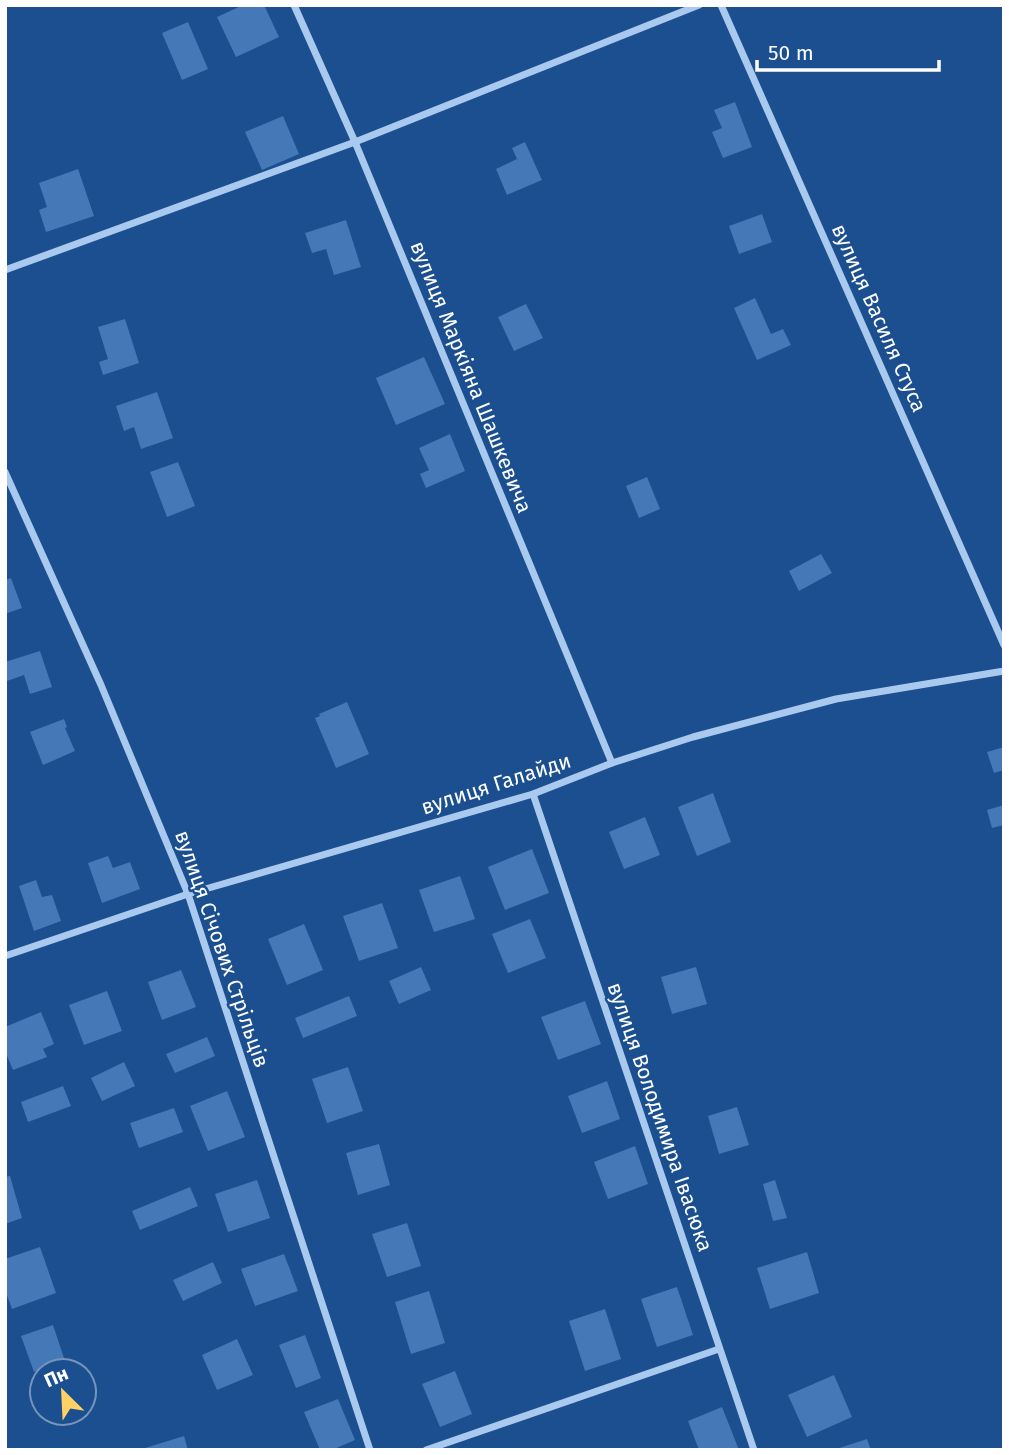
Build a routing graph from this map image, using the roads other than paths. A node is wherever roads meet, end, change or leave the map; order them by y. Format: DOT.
graph roads {
  1 [pos="294,5"];
  2 [pos="699,5"];
  3 [pos="722,5"];
  4 [pos="355,142"];
  5 [pos="5,270"];
  6 [pos="5,472"];
  7 [pos="1004,645"];
  8 [pos="1004,671"];
  9 [pos="612,763"];
  10 [pos="533,794"];
  11 [pos="188,894"];
  12 [pos="5,956"];
  13 [pos="719,1349"];
  14 [pos="370,1450"];
  15 [pos="426,1450"];
  16 [pos="754,1450"];
  1 -- 4 [label="street, вулиця Маркіяна Шашкевича"];
  2 -- 4 [label="street"];
  3 -- 7 [label="street, вулиця Василя Стуса"];
  4 -- 5 [label="street"];
  4 -- 9 [label="street, вулиця Маркіяна Шашкевича"];
  6 -- 11 [label="street, вулиця Січових Стрільців"];
  8 -- 9 [label="street, вулиця Галайди"];
  9 -- 10 [label="street, вулиця Галайди"];
  10 -- 11 [label="street, вулиця Галайди"];
  10 -- 13 [label="street, вулиця Володимира Івасюка"];
  11 -- 12 [label="street, вулиця Галайди"];
  11 -- 14 [label="street, вулиця Січових Стрільців"];
  13 -- 15 [label="street"];
  13 -- 16 [label="street, вулиця Володимира Івасюка"];
}
